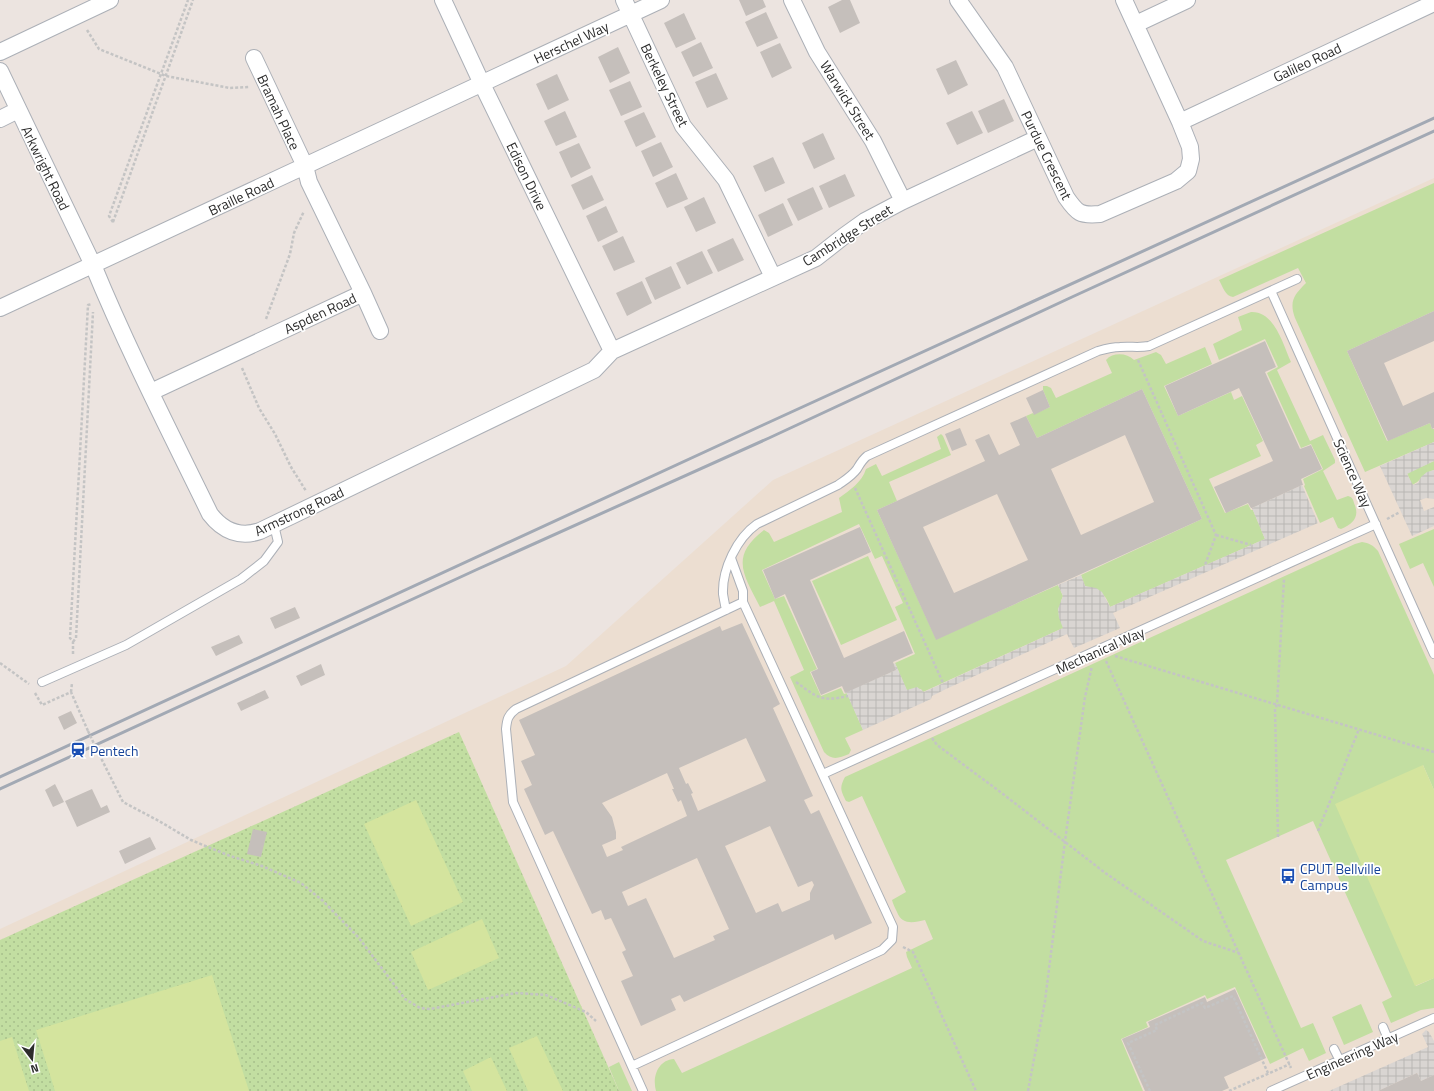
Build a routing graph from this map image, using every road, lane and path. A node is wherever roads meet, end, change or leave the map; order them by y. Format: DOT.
graph roads {
  1 [pos="110,0"];
  2 [pos="188,0"];
  3 [pos="193,0"];
  4 [pos="442,0"];
  5 [pos="661,0"];
  6 [pos="792,0"];
  7 [pos="958,0"];
  8 [pos="1124,0"];
  9 [pos="1187,0"];
  10 [pos="1434,3"];
  11 [pos="1409,6"];
  12 [pos="627,7"];
  13 [pos="77,15"];
  14 [pos="1136,24"];
  15 [pos="0,52"];
  16 [pos="254,58"];
  17 [pos="0,71"];
  18 [pos="161,74"];
  19 [pos="166,76"];
  20 [pos="482,84"];
  21 [pos="267,87"];
  22 [pos="18,110"];
  23 [pos="0,119"];
  24 [pos="1180,122"];
  25 [pos="1038,138"];
  26 [pos="305,166"];
  27 [pos="316,195"];
  28 [pos="903,201"];
  29 [pos="93,265"];
  30 [pos="773,277"];
  31 [pos="1297,279"];
  32 [pos="1271,292"];
  33 [pos="363,293"];
  34 [pos="0,308"];
  35 [pos="380,331"];
  36 [pos="265,340"];
  37 [pos="1132,347"];
  38 [pos="612,351"];
  39 [pos="236,353"];
  40 [pos="151,392"];
  41 [pos="850,477"];
  42 [pos="312,506"];
  43 [pos="1376,524"];
  44 [pos="274,525"];
  45 [pos="1216,535"];
  46 [pos="1251,545"];
  47 [pos="731,558"];
  48 [pos="1205,565"];
  49 [pos="1286,565"];
  50 [pos="743,602"];
  51 [pos="726,610"];
  52 [pos="73,642"];
  53 [pos="1434,654"];
  54 [pos="1112,655"];
  55 [pos="1105,658"];
  56 [pos="1098,662"];
  57 [pos="0,664"];
  58 [pos="773,665"];
  59 [pos="42,682"];
  60 [pos="944,683"];
  61 [pos="29,685"];
  62 [pos="34,691"];
  63 [pos="848,696"];
  64 [pos="1277,704"];
  65 [pos="926,729"];
  66 [pos="1359,729"];
  67 [pos="1434,752"];
  68 [pos="823,774"];
  69 [pos="1318,831"];
  70 [pos="1278,837"];
  71 [pos="1065,841"];
  72 [pos="892,940"];
  73 [pos="1240,953"];
  74 [pos="1434,1018"];
  75 [pos="597,1021"];
  76 [pos="1383,1027"];
  77 [pos="1388,1039"];
  78 [pos="1334,1049"];
  79 [pos="1340,1061"];
  80 [pos="1290,1064"];
  81 [pos="632,1066"];
  82 [pos="1268,1073"];
  83 [pos="1296,1079"];
  84 [pos="643,1091"];
  85 [pos="976,1091"];
  86 [pos="1028,1091"];
  87 [pos="1150,1091"];
  88 [pos="1229,1091"];
  89 [pos="1271,1091"];
  1 -- 13 [label="street"];
  2 -- 18 [label="path"];
  3 -- 19 [label="path"];
  4 -- 20 [label="street, Edison Drive"];
  5 -- 12 [label="street, Herschel Way"];
  6 -- 28 [label="street, Warwick Street"];
  7 -- 25 [label="street, Purdue Crescent"];
  8 -- 14 [label="street, Purdue Crescent"];
  9 -- 14 [label="street"];
  10 -- 11 [label="street, Galileo Road"];
  11 -- 24 [label="street, Galileo Road"];
  12 -- 20 [label="street, Herschel Way"];
  12 -- 30 [label="street, Berkeley Street"];
  13 -- 15 [label="street"];
  13 -- 18 [label="path"];
  14 -- 24 [label="street, Purdue Crescent"];
  16 -- 21 [label="street, Bramah Place"];
  17 -- 22 [label="street, Arkwright Road"];
  18 -- 19 [label="path"];
  18 -- 19 [label="path"];
  19 -- 21 [label="path"];
  20 -- 26 [label="street, Braille Road"];
  20 -- 38 [label="street, Edison Drive"];
  21 -- 26 [label="street, Bramah Place"];
  22 -- 23 [label="street"];
  22 -- 29 [label="street, Arkwright Road"];
  24 -- 25 [label="street, Purdue Crescent"];
  25 -- 28 [label="street, Cambridge Street"];
  26 -- 27 [label="street, Aspden Road"];
  26 -- 29 [label="street, Braille Road"];
  27 -- 33 [label="street, Aspden Road"];
  27 -- 36 [label="path"];
  28 -- 30 [label="street, Cambridge Street"];
  29 -- 34 [label="street, Braille Road"];
  29 -- 40 [label="street, Armstrong Road"];
  30 -- 38 [label="street, Cambridge Street"];
  31 -- 32 [label="lane"];
  32 -- 37 [label="lane"];
  32 -- 43 [label="lane, Science Way"];
  33 -- 35 [label="street"];
  33 -- 36 [label="street, Aspden Road"];
  36 -- 39 [label="street, Aspden Road"];
  37 -- 41 [label="lane"];
  37 -- 45 [label="path"];
  38 -- 42 [label="street, Armstrong Road"];
  39 -- 40 [label="street, Aspden Road"];
  39 -- 42 [label="path"];
  40 -- 44 [label="street, Armstrong Road"];
  41 -- 47 [label="lane"];
  41 -- 60 [label="path"];
  42 -- 44 [label="street, Armstrong Road"];
  43 -- 49 [label="lane, Mechanical Way"];
  43 -- 53 [label="lane, Science Way"];
  44 -- 59 [label="lane"];
  45 -- 46 [label="path"];
  45 -- 48 [label="path"];
  47 -- 50 [label="lane"];
  47 -- 51 [label="lane"];
  49 -- 64 [label="path"];
  49 -- 65 [label="lane, Mechanical Way"];
  50 -- 51 [label="lane"];
  50 -- 58 [label="lane"];
  51 -- 81 [label="lane"];
  52 -- 52 [label="path"];
  54 -- 64 [label="path"];
  55 -- 73 [label="path"];
  56 -- 71 [label="path"];
  57 -- 61 [label="path"];
  58 -- 63 [label="path"];
  58 -- 68 [label="lane"];
  62 -- 75 [label="path, bridge"];
  64 -- 66 [label="path"];
  64 -- 70 [label="path"];
  65 -- 68 [label="lane, Mechanical Way"];
  65 -- 71 [label="path"];
  66 -- 67 [label="path"];
  66 -- 69 [label="path"];
  68 -- 72 [label="lane"];
  71 -- 73 [label="path"];
  71 -- 86 [label="path"];
  72 -- 81 [label="lane"];
  72 -- 85 [label="path"];
  73 -- 80 [label="path"];
  74 -- 77 [label="lane, Engineering Way"];
  76 -- 77 [label="lane"];
  77 -- 79 [label="lane, Engineering Way"];
  78 -- 79 [label="lane"];
  79 -- 83 [label="lane, Engineering Way"];
  80 -- 82 [label="path"];
  80 -- 83 [label="path"];
  81 -- 84 [label="lane"];
  82 -- 87 [label="path"];
  82 -- 88 [label="path"];
  83 -- 89 [label="lane, Engineering Way"];
}
